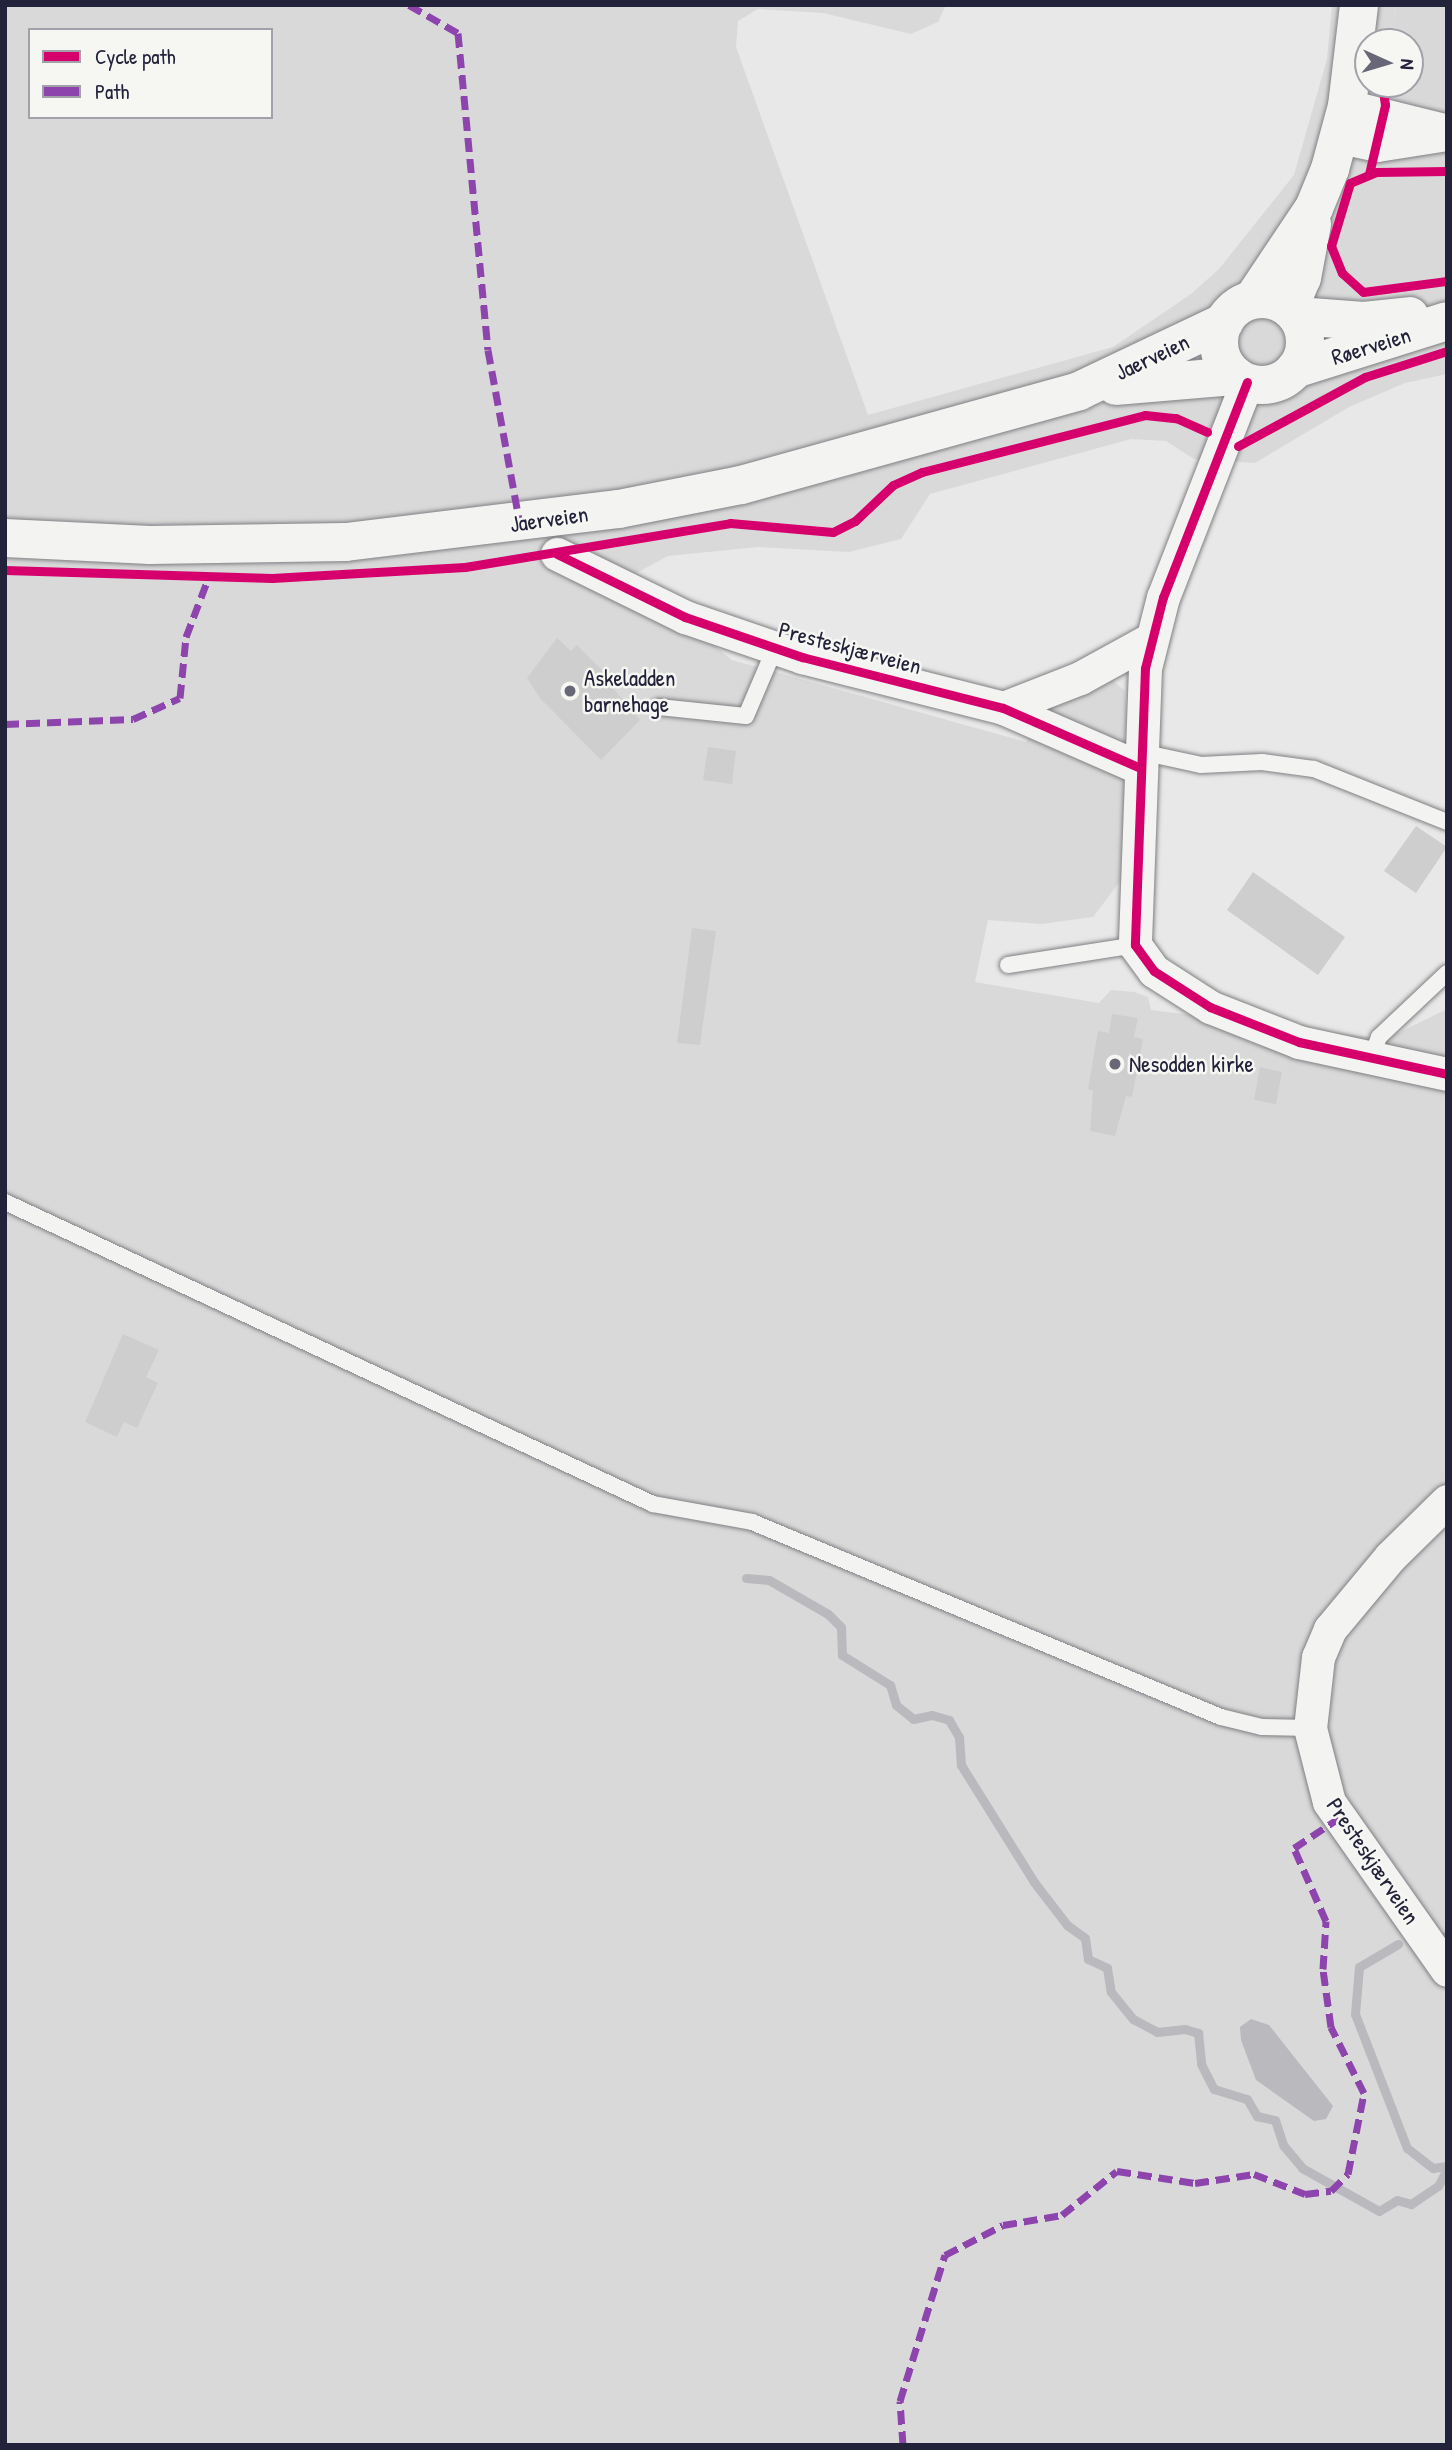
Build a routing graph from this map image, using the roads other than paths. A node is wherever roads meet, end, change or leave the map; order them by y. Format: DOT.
graph roads {
  1 [pos="1359,5"];
  2 [pos="1344,121"];
  3 [pos="1447,132"];
  4 [pos="1280,308"];
  5 [pos="1447,312"];
  6 [pos="1447,321"];
  7 [pos="1224,322"];
  8 [pos="1295,369"];
  9 [pos="1241,379"];
  10 [pos="1079,391"];
  11 [pos="5,538"];
  12 [pos="557,554"];
  13 [pos="1152,639"];
  14 [pos="775,648"];
  15 [pos="659,707"];
  16 [pos="1003,708"];
  17 [pos="1139,760"];
  18 [pos="1447,822"];
  19 [pos="1135,945"];
  20 [pos="1008,965"];
  21 [pos="1447,973"];
  22 [pos="1371,1056"];
  23 [pos="1447,1074"];
  24 [pos="5,1202"];
  25 [pos="1447,1501"];
  26 [pos="1310,1728"];
  27 [pos="1447,1970"];
  1 -- 2 [label="main road"];
  2 -- 3 [label="street"];
  2 -- 4 [label="main road"];
  4 -- 5 [label="main road, Røerveien"];
  4 -- 7 [label="main road"];
  4 -- 8 [label="main road"];
  6 -- 8 [label="main road, Røerveien"];
  7 -- 9 [label="main road"];
  7 -- 10 [label="main road, Jaerveien"];
  8 -- 9 [label="main road"];
  9 -- 10 [label="main road, Jaerveien"];
  9 -- 13 [label="street"];
  10 -- 11 [label="main road, Jaerveien"];
  12 -- 14 [label="street, Presteskjærveien"];
  13 -- 16 [label="street"];
  13 -- 17 [label="street"];
  14 -- 15 [label="lane"];
  14 -- 16 [label="street, Presteskjærveien"];
  16 -- 17 [label="street, Presteskjærveien"];
  17 -- 18 [label="lane"];
  17 -- 19 [label="street"];
  19 -- 20 [label="lane"];
  19 -- 22 [label="street"];
  21 -- 22 [label="lane"];
  22 -- 23 [label="street"];
  24 -- 26 [label="lane"];
  25 -- 26 [label="street, Presteskjærveien"];
  26 -- 27 [label="street, Presteskjærveien"];
}
